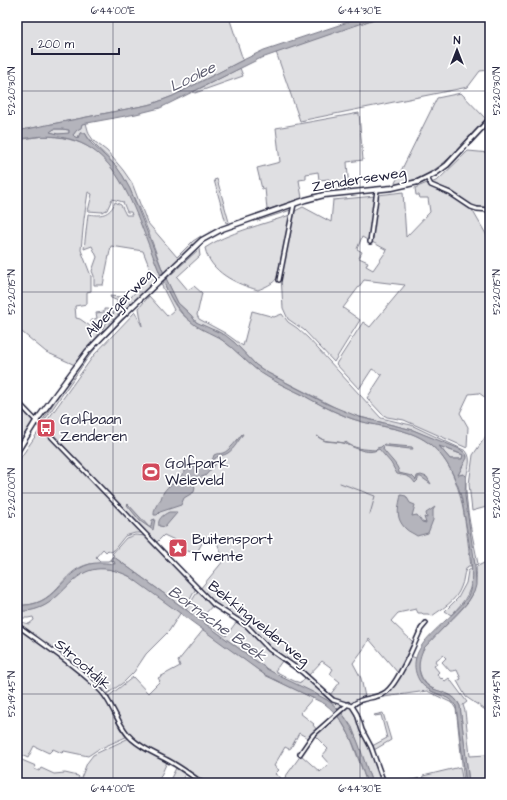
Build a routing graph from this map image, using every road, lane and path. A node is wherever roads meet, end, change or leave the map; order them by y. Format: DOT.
graph roads {
  1 [pos="490,119"];
  2 [pos="427,178"];
  3 [pos="377,190"];
  4 [pos="294,204"];
  5 [pos="490,210"];
  6 [pos="213,233"];
  7 [pos="370,242"];
  8 [pos="279,280"];
  9 [pos="17,401"];
  10 [pos="37,422"];
  11 [pos="17,452"];
  12 [pos="426,622"];
  13 [pos="17,625"];
  14 [pos="348,704"];
  15 [pos="352,706"];
  16 [pos="300,754"];
  17 [pos="202,783"];
  18 [pos="384,783"];
  19 [pos="408,783"];
  20 [pos="435,783"];
  1 -- 2 [label="main road, Zenderseweg"];
  2 -- 3 [label="main road, Zenderseweg"];
  2 -- 5 [label="street"];
  3 -- 4 [label="main road, Zenderseweg"];
  3 -- 7 [label="street"];
  4 -- 6 [label="main road, Zenderseweg"];
  4 -- 8 [label="street"];
  6 -- 10 [label="main road, Albergerweg"];
  9 -- 10 [label="street, Bekkingvelderweg"];
  10 -- 11 [label="main road, Albergerweg"];
  10 -- 14 [label="street, Bekkingvelderweg"];
  12 -- 15 [label="street"];
  13 -- 17 [label="street, Strootdijk"];
  14 -- 15 [label="street, Bekkingvelderweg"];
  14 -- 16 [label="street"];
  15 -- 18 [label="street"];
  19 -- 20 [label="street"];
}
